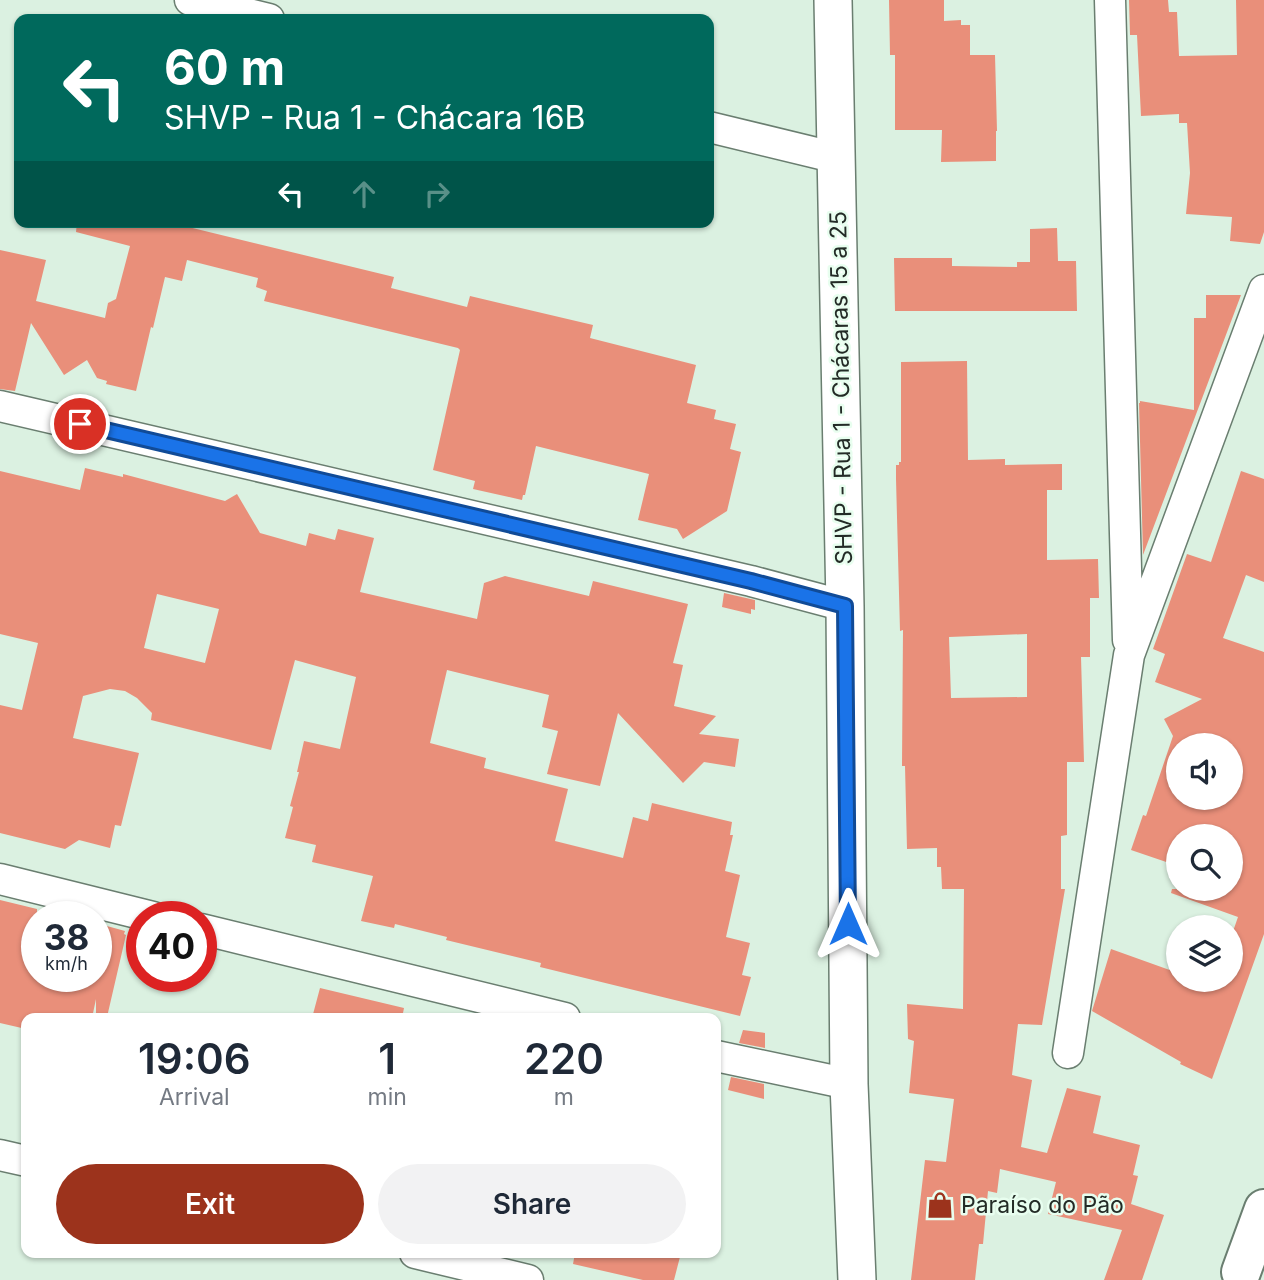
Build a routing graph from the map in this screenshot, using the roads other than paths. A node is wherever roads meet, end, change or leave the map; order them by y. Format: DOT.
graph roads {
  1 [pos="190,0"];
  2 [pos="833,0"];
  3 [pos="1110,0"];
  4 [pos="248,14"];
  5 [pos="714,128"];
  6 [pos="837,158"];
  7 [pos="1264,290"];
  8 [pos="0,405"];
  9 [pos="845,606"];
  10 [pos="1129,655"];
  11 [pos="0,879"];
  12 [pos="126,910"];
  13 [pos="217,933"];
  14 [pos="545,1013"];
  15 [pos="1068,1053"];
  16 [pos="721,1057"];
  17 [pos="849,1084"];
  18 [pos="0,1155"];
  19 [pos="21,1160"];
  20 [pos="1264,1209"];
  21 [pos="436,1258"];
  22 [pos="1247,1271"];
  23 [pos="528,1280"];
  24 [pos="857,1280"];
  1 -- 4 [label="street"];
  2 -- 6 [label="street, SHVP - Rua 1 - Chácaras 15 a 25"];
  3 -- 10 [label="street"];
  5 -- 6 [label="street"];
  6 -- 9 [label="street, SHVP - Rua 1 - Chácaras 15 a 25"];
  7 -- 10 [label="street"];
  8 -- 9 [label="street"];
  9 -- 17 [label="street, SHVP - Rua 1 - Chácaras 15 a 25"];
  10 -- 15 [label="street"];
  11 -- 12 [label="street"];
  13 -- 14 [label="street"];
  16 -- 17 [label="street"];
  17 -- 24 [label="street, SHVP - Rua 1 - Chácaras 15 a 25"];
  18 -- 19 [label="street"];
  20 -- 22 [label="main road"];
  21 -- 23 [label="street"];
}
